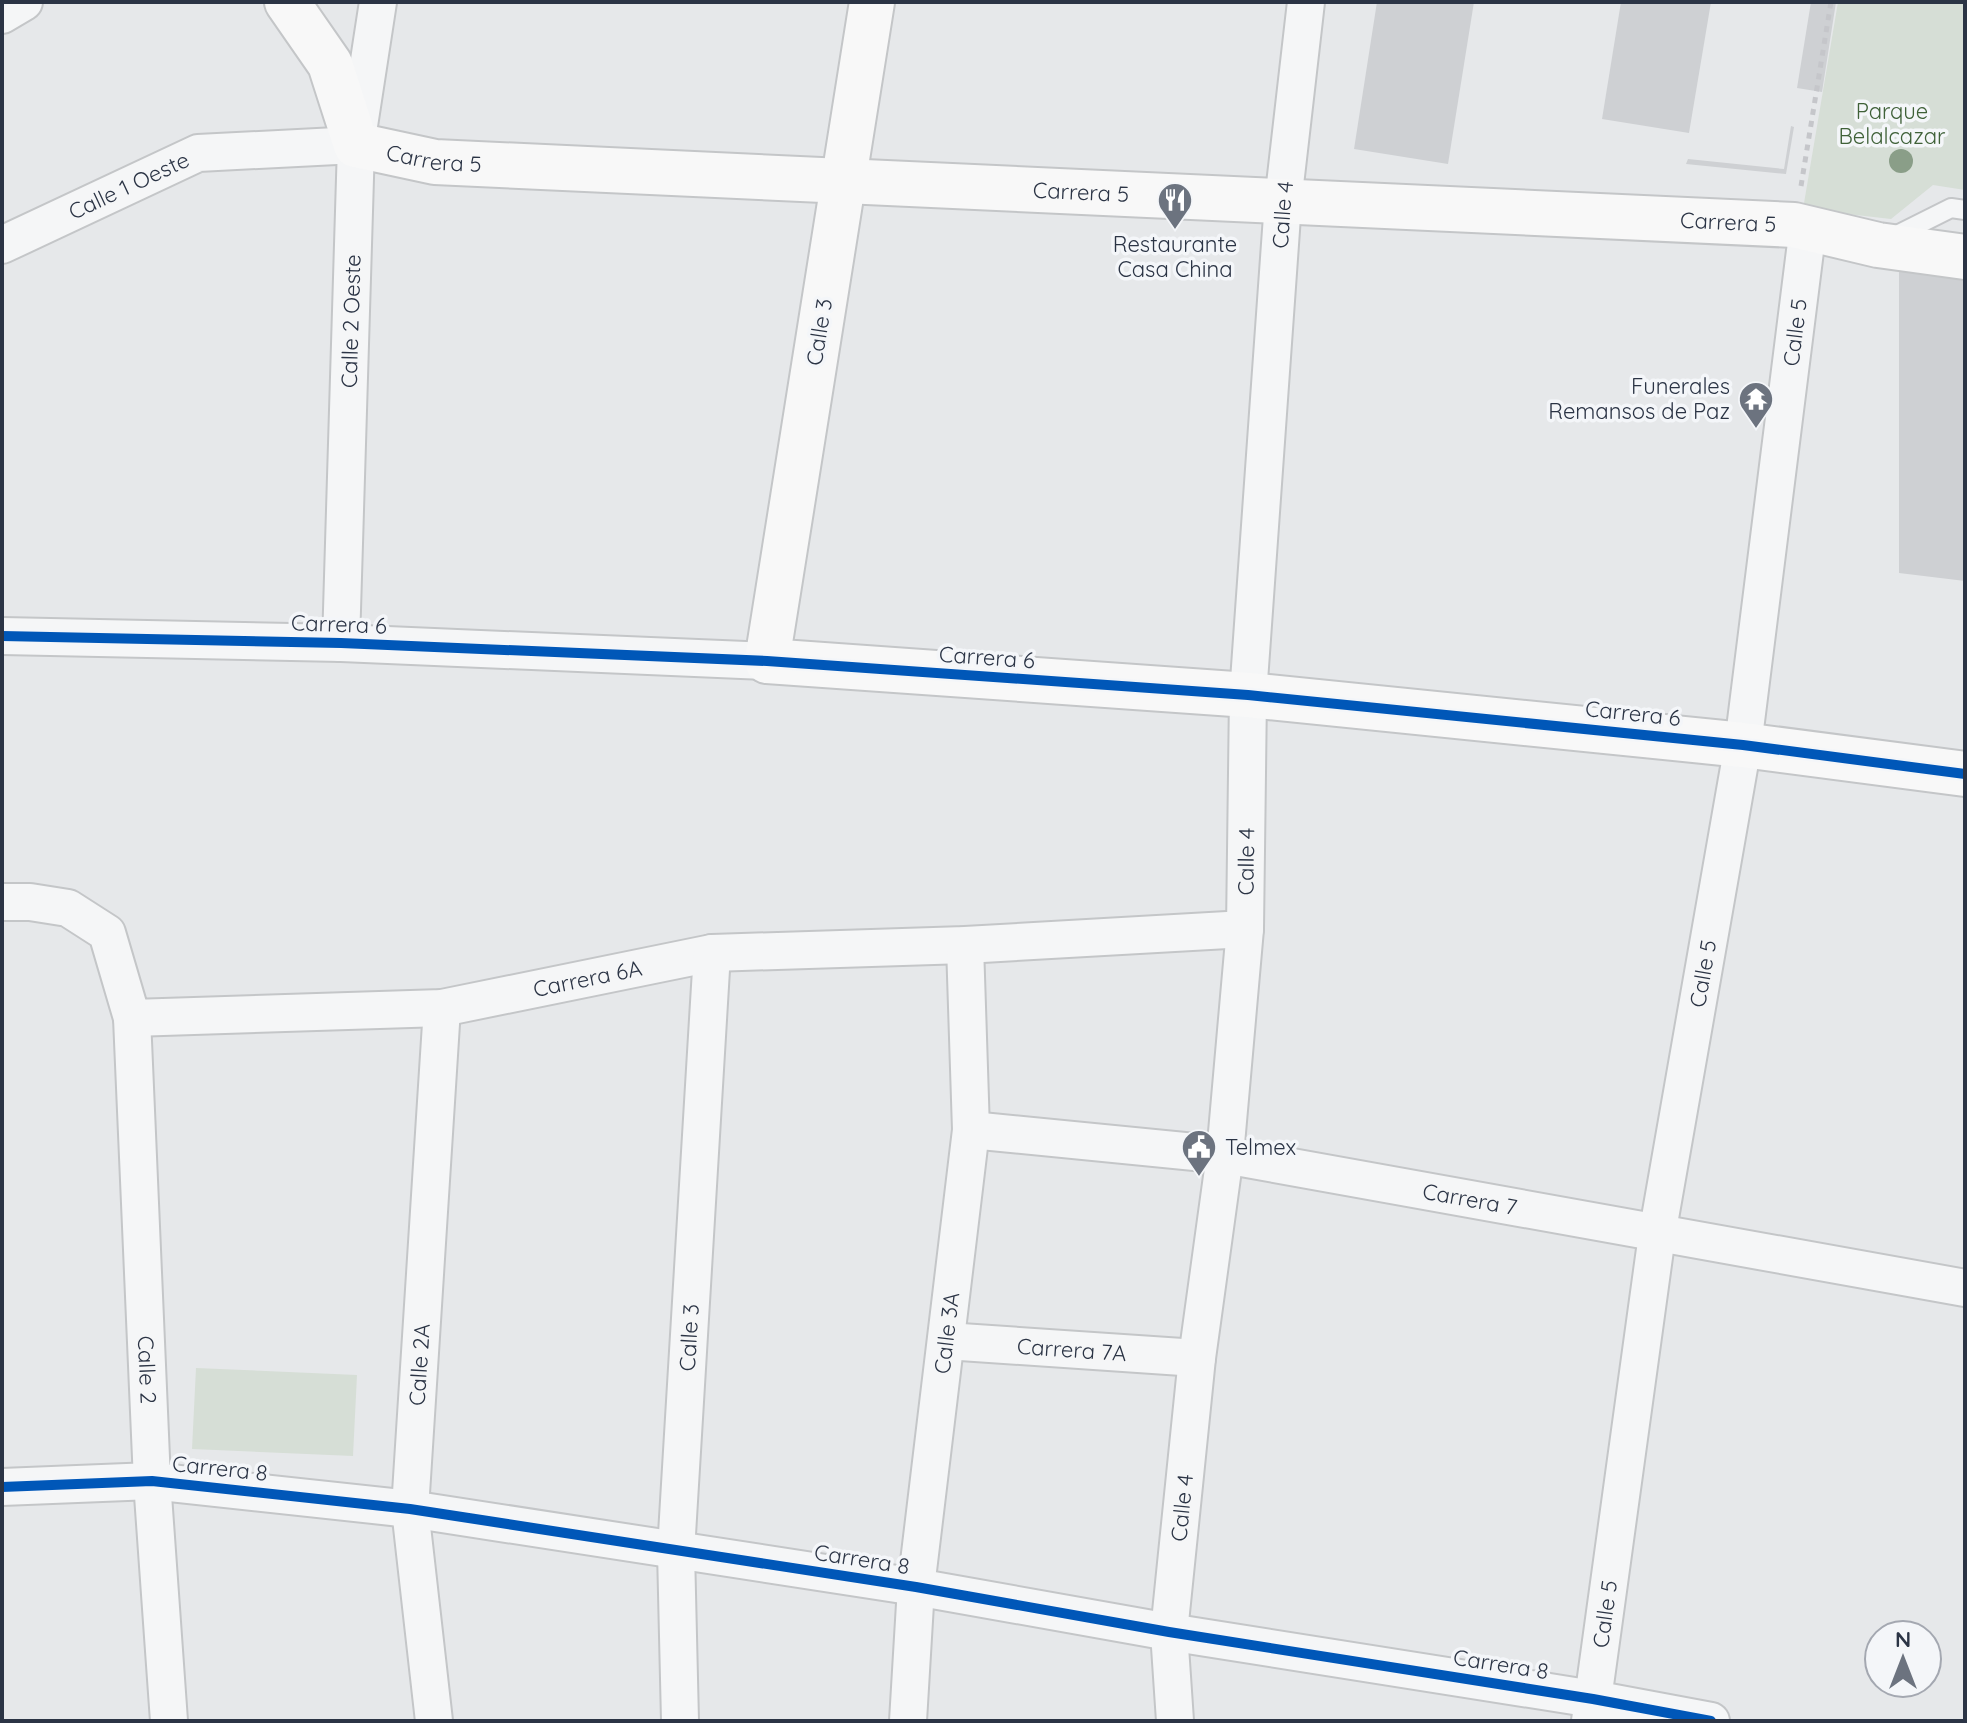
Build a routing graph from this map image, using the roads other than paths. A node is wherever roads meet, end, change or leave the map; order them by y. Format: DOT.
graph roads {
  1 [pos="24,2"];
  2 [pos="287,2"];
  3 [pos="378,2"];
  4 [pos="872,2"];
  5 [pos="1306,2"];
  6 [pos="2,15"];
  7 [pos="356,145"];
  8 [pos="843,181"];
  9 [pos="1283,202"];
  10 [pos="1965,210"];
  11 [pos="1801,226"];
  12 [pos="2,245"];
  13 [pos="1878,245"];
  14 [pos="1965,257"];
  15 [pos="2,636"];
  16 [pos="341,643"];
  17 [pos="767,661"];
  18 [pos="1248,695"];
  19 [pos="1743,745"];
  20 [pos="1965,774"];
  21 [pos="2,902"];
  22 [pos="1245,929"];
  23 [pos="965,945"];
  24 [pos="712,953"];
  25 [pos="442,1008"];
  26 [pos="132,1018"];
  27 [pos="971,1130"];
  28 [pos="1225,1155"];
  29 [pos="1657,1235"];
  30 [pos="1965,1288"];
  31 [pos="946,1341"];
  32 [pos="1197,1358"];
  33 [pos="152,1481"];
  34 [pos="2,1487"];
  35 [pos="410,1509"];
  36 [pos="676,1551"];
  37 [pos="916,1587"];
  38 [pos="1169,1632"];
  39 [pos="1591,1710"];
  40 [pos="169,1721"];
  41 [pos="434,1721"];
  42 [pos="680,1721"];
  43 [pos="908,1721"];
  44 [pos="1175,1721"];
  45 [pos="1711,1721"];
  1 -- 6 [label="street"];
  2 -- 7 [label="street, Carrera 5"];
  3 -- 7 [label="street, Calle 2 Oeste"];
  4 -- 8 [label="street, Calle 3"];
  5 -- 9 [label="street, Calle 4"];
  7 -- 8 [label="street, Carrera 5"];
  7 -- 12 [label="street, Calle 1 Oeste"];
  7 -- 16 [label="street, Calle 2 Oeste"];
  8 -- 9 [label="street, Carrera 5"];
  8 -- 17 [label="street, Calle 3"];
  9 -- 11 [label="street, Carrera 5"];
  9 -- 18 [label="street, Calle 4"];
  10 -- 13 [label="lane"];
  11 -- 13 [label="street, Carrera 5"];
  11 -- 19 [label="street, Calle 5"];
  13 -- 14 [label="street, Carrera 5"];
  15 -- 16 [label="street, Carrera 6"];
  16 -- 17 [label="street, Carrera 6"];
  17 -- 18 [label="street, Carrera 6"];
  18 -- 19 [label="street, Carrera 6"];
  18 -- 22 [label="street, Calle 4"];
  19 -- 20 [label="street, Carrera 6"];
  19 -- 29 [label="street, Calle 5"];
  21 -- 26 [label="street"];
  22 -- 23 [label="street, Carrera 6A"];
  22 -- 28 [label="street, Calle 4"];
  23 -- 24 [label="street, Carrera 6A"];
  23 -- 27 [label="street, Calle 3A"];
  24 -- 25 [label="street, Carrera 6A"];
  24 -- 36 [label="street, Calle 3"];
  25 -- 26 [label="street, Carrera 6A"];
  25 -- 35 [label="street, Calle 2A"];
  26 -- 33 [label="street, Calle 2"];
  27 -- 28 [label="street, Carrera 7"];
  27 -- 31 [label="street, Calle 3A"];
  28 -- 29 [label="street, Carrera 7"];
  28 -- 32 [label="street, Calle 4"];
  29 -- 30 [label="street, Carrera 7"];
  29 -- 39 [label="street, Calle 5"];
  31 -- 32 [label="street, Carrera 7A"];
  31 -- 37 [label="street, Calle 3A"];
  32 -- 38 [label="street, Calle 4"];
  33 -- 34 [label="street, Carrera 8"];
  33 -- 35 [label="street, Carrera 8"];
  33 -- 40 [label="street, Calle 2"];
  35 -- 36 [label="street, Carrera 8"];
  35 -- 41 [label="street, Calle 2A"];
  36 -- 37 [label="street, Carrera 8"];
  36 -- 42 [label="street, Calle 3"];
  37 -- 38 [label="street, Carrera 8"];
  37 -- 43 [label="street, Calle 3A"];
  38 -- 39 [label="street, Carrera 8"];
  38 -- 44 [label="street, Calle 4"];
  39 -- 45 [label="street, Carrera 8"];
}
